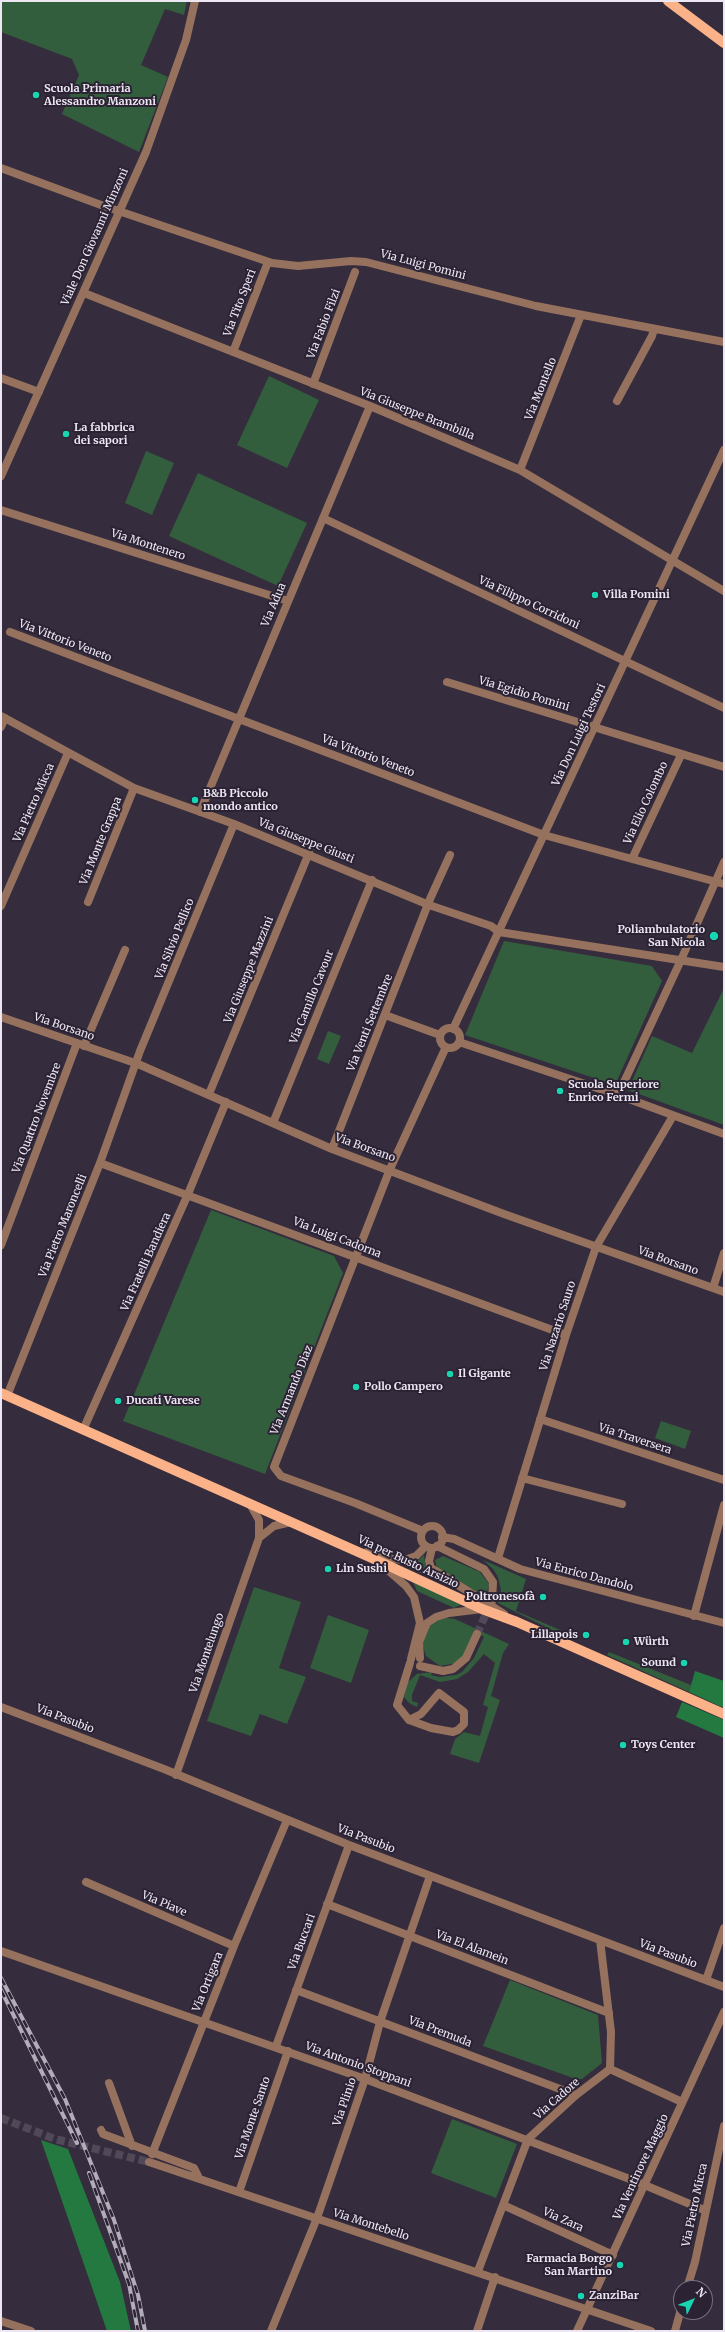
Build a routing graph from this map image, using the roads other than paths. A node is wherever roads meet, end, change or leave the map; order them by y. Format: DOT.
graph roads {
  1 [pos="195,1"];
  2 [pos="668,1"];
  3 [pos="724,43"];
  4 [pos="1,168"];
  5 [pos="120,212"];
  6 [pos="268,262"];
  7 [pos="355,272"];
  8 [pos="84,293"];
  9 [pos="581,316"];
  10 [pos="654,329"];
  11 [pos="724,342"];
  12 [pos="233,352"];
  13 [pos="1,378"];
  14 [pos="313,384"];
  15 [pos="39,392"];
  16 [pos="617,401"];
  17 [pos="370,406"];
  18 [pos="724,450"];
  19 [pos="520,470"];
  20 [pos="1,476"];
  21 [pos="1,510"];
  22 [pos="323,518"];
  23 [pos="673,560"];
  24 [pos="724,591"];
  25 [pos="288,601"];
  26 [pos="10,632"];
  27 [pos="625,660"];
  28 [pos="447,682"];
  29 [pos="724,708"];
  30 [pos="3,717"];
  31 [pos="239,718"];
  32 [pos="1,727"];
  33 [pos="595,728"];
  34 [pos="68,753"];
  35 [pos="681,755"];
  36 [pos="724,767"];
  37 [pos="134,788"];
  38 [pos="200,812"];
  39 [pos="234,824"];
  40 [pos="544,835"];
  41 [pos="309,853"];
  42 [pos="450,855"];
  43 [pos="632,859"];
  44 [pos="724,862"];
  45 [pos="372,880"];
  46 [pos="720,883"];
  47 [pos="88,902"];
  48 [pos="429,905"];
  49 [pos="1,906"];
  50 [pos="499,932"];
  51 [pos="125,950"];
  52 [pos="681,960"];
  53 [pos="724,967"];
  54 [pos="385,1015"];
  55 [pos="2,1020"];
  56 [pos="453,1029"];
  57 [pos="440,1035"];
  58 [pos="459,1042"];
  59 [pos="80,1044"];
  60 [pos="446,1047"];
  61 [pos="138,1064"];
  62 [pos="209,1094"];
  63 [pos="618,1095"];
  64 [pos="226,1102"];
  65 [pos="674,1116"];
  66 [pos="273,1123"];
  67 [pos="724,1134"];
  68 [pos="332,1149"];
  69 [pos="100,1163"];
  70 [pos="390,1169"];
  71 [pos="188,1194"];
  72 [pos="1,1245"];
  73 [pos="596,1247"];
  74 [pos="724,1253"];
  75 [pos="356,1258"];
  76 [pos="713,1288"];
  77 [pos="724,1292"];
  78 [pos="566,1335"];
  79 [pos="4,1395"];
  80 [pos="540,1419"];
  81 [pos="83,1430"];
  82 [pos="522,1478"];
  83 [pos="724,1480"];
  84 [pos="249,1504"];
  85 [pos="622,1504"];
  86 [pos="724,1505"];
  87 [pos="291,1522"];
  88 [pos="423,1531"];
  89 [pos="442,1537"];
  90 [pos="259,1538"];
  91 [pos="340,1544"];
  92 [pos="432,1547"];
  93 [pos="498,1558"];
  94 [pos="374,1559"];
  95 [pos="492,1601"];
  96 [pos="482,1609"];
  97 [pos="694,1616"];
  98 [pos="516,1622"];
  99 [pos="724,1623"];
  100 [pos="477,1634"];
  101 [pos="417,1663"];
  102 [pos="1,1707"];
  103 [pos="724,1714"];
  104 [pos="409,1720"];
  105 [pos="176,1775"];
  106 [pos="287,1820"];
  107 [pos="349,1844"];
  108 [pos="430,1876"];
  109 [pos="86,1882"];
  110 [pos="327,1904"];
  111 [pos="724,1928"];
  112 [pos="409,1936"];
  113 [pos="600,1940"];
  114 [pos="234,1946"];
  115 [pos="1,1951"];
  116 [pos="706,1980"];
  117 [pos="724,1988"];
  118 [pos="296,1990"];
  119 [pos="724,2012"];
  120 [pos="609,2013"];
  121 [pos="204,2021"];
  122 [pos="380,2022"];
  123 [pos="276,2046"];
  124 [pos="288,2051"];
  125 [pos="610,2069"];
  126 [pos="364,2079"];
  127 [pos="109,2083"];
  128 [pos="576,2095"];
  129 [pos="682,2102"];
  130 [pos="724,2126"];
  131 [pos="101,2130"];
  132 [pos="528,2139"];
  133 [pos="132,2146"];
  134 [pos="152,2154"];
  135 [pos="149,2162"];
  136 [pos="198,2176"];
  137 [pos="644,2184"];
  138 [pos="239,2192"];
  139 [pos="503,2205"];
  140 [pos="704,2210"];
  141 [pos="316,2218"];
  142 [pos="614,2255"];
  143 [pos="478,2272"];
  144 [pos="495,2277"];
  145 [pos="689,2280"];
  146 [pos="587,2309"];
  147 [pos="678,2320"];
  148 [pos="1,2321"];
  149 [pos="31,2331"];
  150 [pos="271,2331"];
  151 [pos="477,2331"];
  152 [pos="577,2331"];
  153 [pos="651,2331"];
  154 [pos="675,2331"];
  1 -- 5 [label="street, Viale Don Giovanni Minzoni"];
  2 -- 3 [label="main road"];
  4 -- 5 [label="street, Via Luigi Pomini"];
  5 -- 6 [label="street, Via Luigi Pomini"];
  5 -- 8 [label="street, Viale Don Giovanni Minzoni"];
  6 -- 9 [label="street, Via Luigi Pomini"];
  6 -- 12 [label="street, Via Tito Speri"];
  7 -- 14 [label="street, Via Fabio Filzi"];
  8 -- 12 [label="street, Via Giuseppe Brambilla"];
  8 -- 15 [label="street, Viale Don Giovanni Minzoni"];
  9 -- 10 [label="street, Via Luigi Pomini"];
  9 -- 19 [label="street, Via Montello"];
  10 -- 11 [label="street, Via Luigi Pomini"];
  10 -- 16 [label="street"];
  12 -- 14 [label="street, Via Giuseppe Brambilla"];
  13 -- 15 [label="street"];
  14 -- 17 [label="street, Via Giuseppe Brambilla"];
  15 -- 20 [label="street, Viale Don Giovanni Minzoni"];
  17 -- 19 [label="street, Via Giuseppe Brambilla"];
  17 -- 22 [label="street, Via Adua"];
  18 -- 23 [label="street, Via Don Luigi Testori"];
  19 -- 23 [label="street, Via Giuseppe Brambilla"];
  21 -- 25 [label="street, Via Montenero"];
  22 -- 25 [label="street, Via Adua"];
  22 -- 27 [label="street, Via Filippo Corridoni"];
  23 -- 24 [label="street, Via Giuseppe Brambilla"];
  23 -- 27 [label="street, Via Don Luigi Testori"];
  25 -- 31 [label="street, Via Adua"];
  26 -- 31 [label="street, Via Vittorio Veneto"];
  27 -- 29 [label="street, Via Filippo Corridoni"];
  27 -- 33 [label="street, Via Don Luigi Testori"];
  28 -- 33 [label="street, Via Egidio Pomini"];
  30 -- 32 [label="street"];
  30 -- 34 [label="street, Via Giuseppe Giusti"];
  31 -- 38 [label="street, Via Adua"];
  31 -- 40 [label="street, Via Vittorio Veneto"];
  33 -- 35 [label="street, Via Egidio Pomini"];
  33 -- 40 [label="street, Via Don Luigi Testori"];
  34 -- 37 [label="street, Via Giuseppe Giusti"];
  34 -- 49 [label="street, Via Pietro Micca"];
  35 -- 36 [label="street, Via Egidio Pomini"];
  35 -- 43 [label="street, Via Elio Colombo"];
  37 -- 38 [label="street, Via Giuseppe Giusti"];
  37 -- 47 [label="street, Via Monte Grappa"];
  38 -- 39 [label="street, Via Giuseppe Giusti"];
  39 -- 41 [label="street, Via Giuseppe Giusti"];
  39 -- 61 [label="street, Via Silvio Pellico"];
  40 -- 43 [label="street, Via Vittorio Veneto"];
  40 -- 50 [label="street, Via Don Luigi Testori"];
  41 -- 45 [label="street, Via Giuseppe Giusti"];
  41 -- 62 [label="street, Via Giuseppe Mazzini"];
  42 -- 48 [label="street"];
  43 -- 46 [label="street, Via Vittorio Veneto"];
  44 -- 46 [label="street"];
  45 -- 48 [label="street, Via Giuseppe Giusti"];
  45 -- 66 [label="street, Via Camillo Cavour"];
  46 -- 52 [label="street"];
  48 -- 50 [label="street, Via Giuseppe Giusti"];
  48 -- 54 [label="street, Via Venti Settembre"];
  50 -- 52 [label="street, Via Giuseppe Giusti"];
  50 -- 56 [label="street, Via Don Luigi Testori"];
  51 -- 59 [label="street, Via Quattro Novembre"];
  52 -- 53 [label="street, Via Giuseppe Giusti"];
  52 -- 63 [label="street"];
  54 -- 57 [label="street"];
  54 -- 68 [label="street, Via Venti Settembre"];
  55 -- 59 [label="street, Via Borsano"];
  56 -- 57 [label="street"];
  56 -- 58 [label="street"];
  57 -- 60 [label="street"];
  58 -- 60 [label="street"];
  58 -- 63 [label="street"];
  59 -- 61 [label="street, Via Borsano"];
  59 -- 72 [label="street, Via Quattro Novembre"];
  60 -- 70 [label="street"];
  61 -- 62 [label="street, Via Borsano"];
  61 -- 69 [label="street, Via Pietro Maroncelli"];
  62 -- 64 [label="street, Via Borsano"];
  63 -- 65 [label="street"];
  64 -- 66 [label="street, Via Borsano"];
  64 -- 71 [label="street, Via Fratelli Bandiera"];
  65 -- 67 [label="street"];
  65 -- 73 [label="street, Via Nazario Sauro"];
  66 -- 68 [label="street, Via Borsano"];
  68 -- 70 [label="street, Via Borsano"];
  69 -- 71 [label="street, Via Luigi Cadorna"];
  69 -- 79 [label="street, Via Pietro Maroncelli"];
  70 -- 73 [label="street, Via Borsano"];
  70 -- 75 [label="street, Via Armando Diaz"];
  71 -- 75 [label="street, Via Luigi Cadorna"];
  71 -- 81 [label="street, Via Fratelli Bandiera"];
  73 -- 76 [label="street, Via Borsano"];
  73 -- 78 [label="street, Via Nazario Sauro"];
  74 -- 76 [label="street"];
  75 -- 78 [label="street, Via Luigi Cadorna"];
  75 -- 88 [label="street, Via Armando Diaz"];
  76 -- 77 [label="street, Via Borsano"];
  78 -- 80 [label="street, Via Nazario Sauro"];
  79 -- 81 [label="main road"];
  80 -- 82 [label="street, Via Nazario Sauro"];
  80 -- 83 [label="street, Via Traversera"];
  81 -- 84 [label="main road, Via per Busto Arsizio"];
  82 -- 85 [label="street"];
  82 -- 93 [label="street, Via Nazario Sauro"];
  84 -- 87 [label="main road, Via per Busto Arsizio"];
  84 -- 90 [label="street, Via Montelungo"];
  86 -- 97 [label="street"];
  87 -- 90 [label="street"];
  87 -- 91 [label="main road, Via per Busto Arsizio"];
  88 -- 89 [label="street, Via Enrico Dandolo"];
  88 -- 92 [label="street"];
  89 -- 92 [label="street"];
  89 -- 93 [label="street, Via Enrico Dandolo"];
  90 -- 105 [label="street, Via Montelungo"];
  91 -- 92 [label="street"];
  91 -- 94 [label="main road, Via per Busto Arsizio"];
  92 -- 95 [label="street"];
  92 -- 98 [label="street"];
  93 -- 97 [label="street, Via Enrico Dandolo"];
  94 -- 96 [label="main road, Via per Busto Arsizio"];
  94 -- 101 [label="street"];
  96 -- 98 [label="main road, Via per Busto Arsizio"];
  96 -- 101 [label="street"];
  97 -- 99 [label="street, Via Enrico Dandolo"];
  98 -- 103 [label="main road, Via per Busto Arsizio"];
  100 -- 101 [label="street"];
  101 -- 104 [label="street"];
  102 -- 105 [label="street, Via Pasubio"];
  104 -- 104 [label="street"];
  105 -- 106 [label="street, Via Pasubio"];
  106 -- 107 [label="street, Via Pasubio"];
  106 -- 114 [label="street, Via Ortigara"];
  107 -- 108 [label="street, Via Pasubio"];
  107 -- 110 [label="street, Via Buccari"];
  108 -- 112 [label="street, Via Plinio"];
  108 -- 113 [label="street, Via Pasubio"];
  109 -- 114 [label="street, Via Piave"];
  110 -- 112 [label="street, Via El Alamein"];
  110 -- 118 [label="street, Via Buccari"];
  111 -- 116 [label="street"];
  112 -- 120 [label="street, Via El Alamein"];
  112 -- 122 [label="street, Via Plinio"];
  113 -- 116 [label="street, Via Pasubio"];
  113 -- 120 [label="street"];
  114 -- 121 [label="street, Via Ortigara"];
  115 -- 121 [label="street, Via Antonio Stoppani"];
  116 -- 117 [label="street, Via Pasubio"];
  118 -- 122 [label="street, Via Premuda"];
  118 -- 123 [label="street, Via Buccari"];
  119 -- 129 [label="street, Via Ventinove Maggio"];
  120 -- 125 [label="street"];
  121 -- 123 [label="street, Via Antonio Stoppani"];
  121 -- 134 [label="street, Via Ortigara"];
  122 -- 126 [label="street, Via Plinio"];
  122 -- 128 [label="street, Via Premuda"];
  123 -- 124 [label="street, Via Antonio Stoppani"];
  124 -- 126 [label="street, Via Antonio Stoppani"];
  124 -- 138 [label="street, Via Monte Santo"];
  125 -- 128 [label="street, Via Cadore"];
  125 -- 129 [label="street"];
  126 -- 132 [label="street, Via Antonio Stoppani"];
  126 -- 141 [label="street, Via Plinio"];
  127 -- 133 [label="street"];
  128 -- 132 [label="street, Via Cadore"];
  129 -- 137 [label="street, Via Ventinove Maggio"];
  130 -- 140 [label="street, Via Pietro Micca"];
  131 -- 133 [label="street"];
  132 -- 137 [label="street, Via Antonio Stoppani"];
  132 -- 139 [label="street, Via Cadore"];
  133 -- 134 [label="street"];
  134 -- 136 [label="street"];
  135 -- 138 [label="street, Via Montebello"];
  137 -- 140 [label="street, Via Antonio Stoppani"];
  137 -- 142 [label="street, Via Ventinove Maggio"];
  138 -- 141 [label="street, Via Montebello"];
  139 -- 142 [label="street, Via Zara"];
  139 -- 143 [label="street, Via Cadore"];
  140 -- 145 [label="street, Via Pietro Micca"];
  141 -- 143 [label="street, Via Montebello"];
  141 -- 150 [label="street, Via Plinio"];
  142 -- 146 [label="street, Via Ventinove Maggio"];
  143 -- 144 [label="street, Via Montebello"];
  144 -- 146 [label="street, Via Montebello"];
  144 -- 151 [label="street"];
  146 -- 152 [label="street, Via Ventinove Maggio"];
  146 -- 153 [label="street, Via Montebello"];
  147 -- 154 [label="street"];
  148 -- 149 [label="street"];
}
